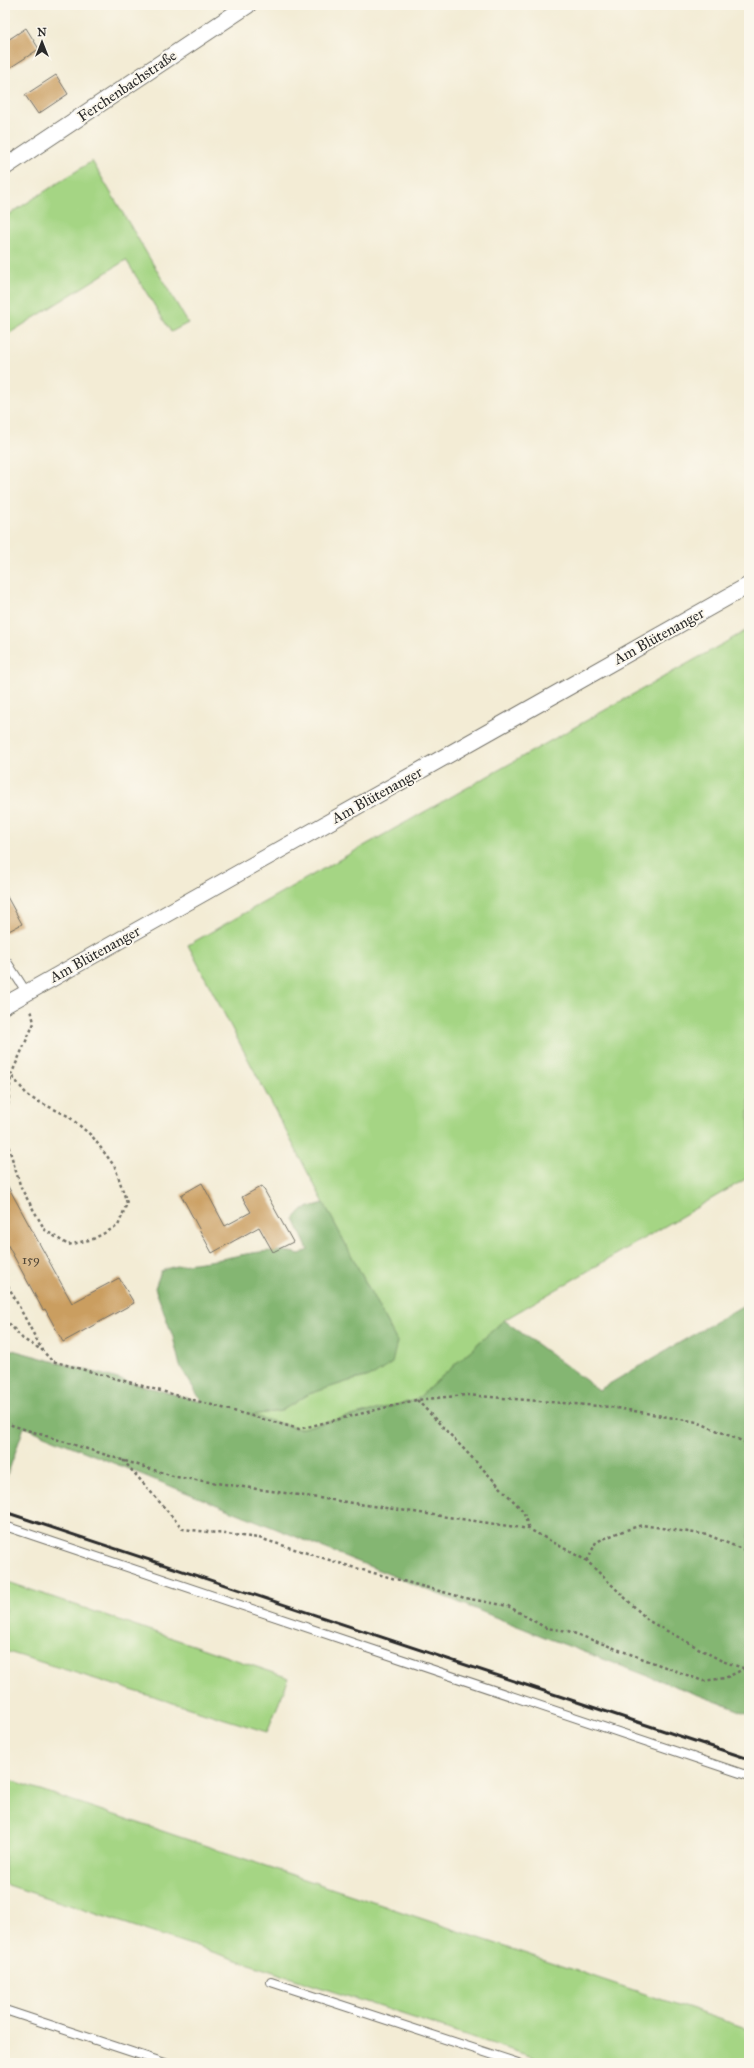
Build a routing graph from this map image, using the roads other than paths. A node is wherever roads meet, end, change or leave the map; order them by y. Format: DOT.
graph roads {
  1 [pos="248,5"];
  2 [pos="5,167"];
  3 [pos="749,585"];
  4 [pos="5,961"];
  5 [pos="27,993"];
  6 [pos="5,1005"];
  7 [pos="5,1526"];
  8 [pos="749,1776"];
  9 [pos="271,1982"];
  10 [pos="5,2010"];
  11 [pos="165,2063"];
  12 [pos="518,2063"];
  1 -- 2 [label="street, Ferchenbachstraße"];
  3 -- 5 [label="street, Am Blütenanger"];
  4 -- 5 [label="lane"];
  5 -- 6 [label="street, Am Blütenanger"];
  7 -- 8 [label="lane"];
  9 -- 12 [label="lane"];
  10 -- 11 [label="lane"];
}
